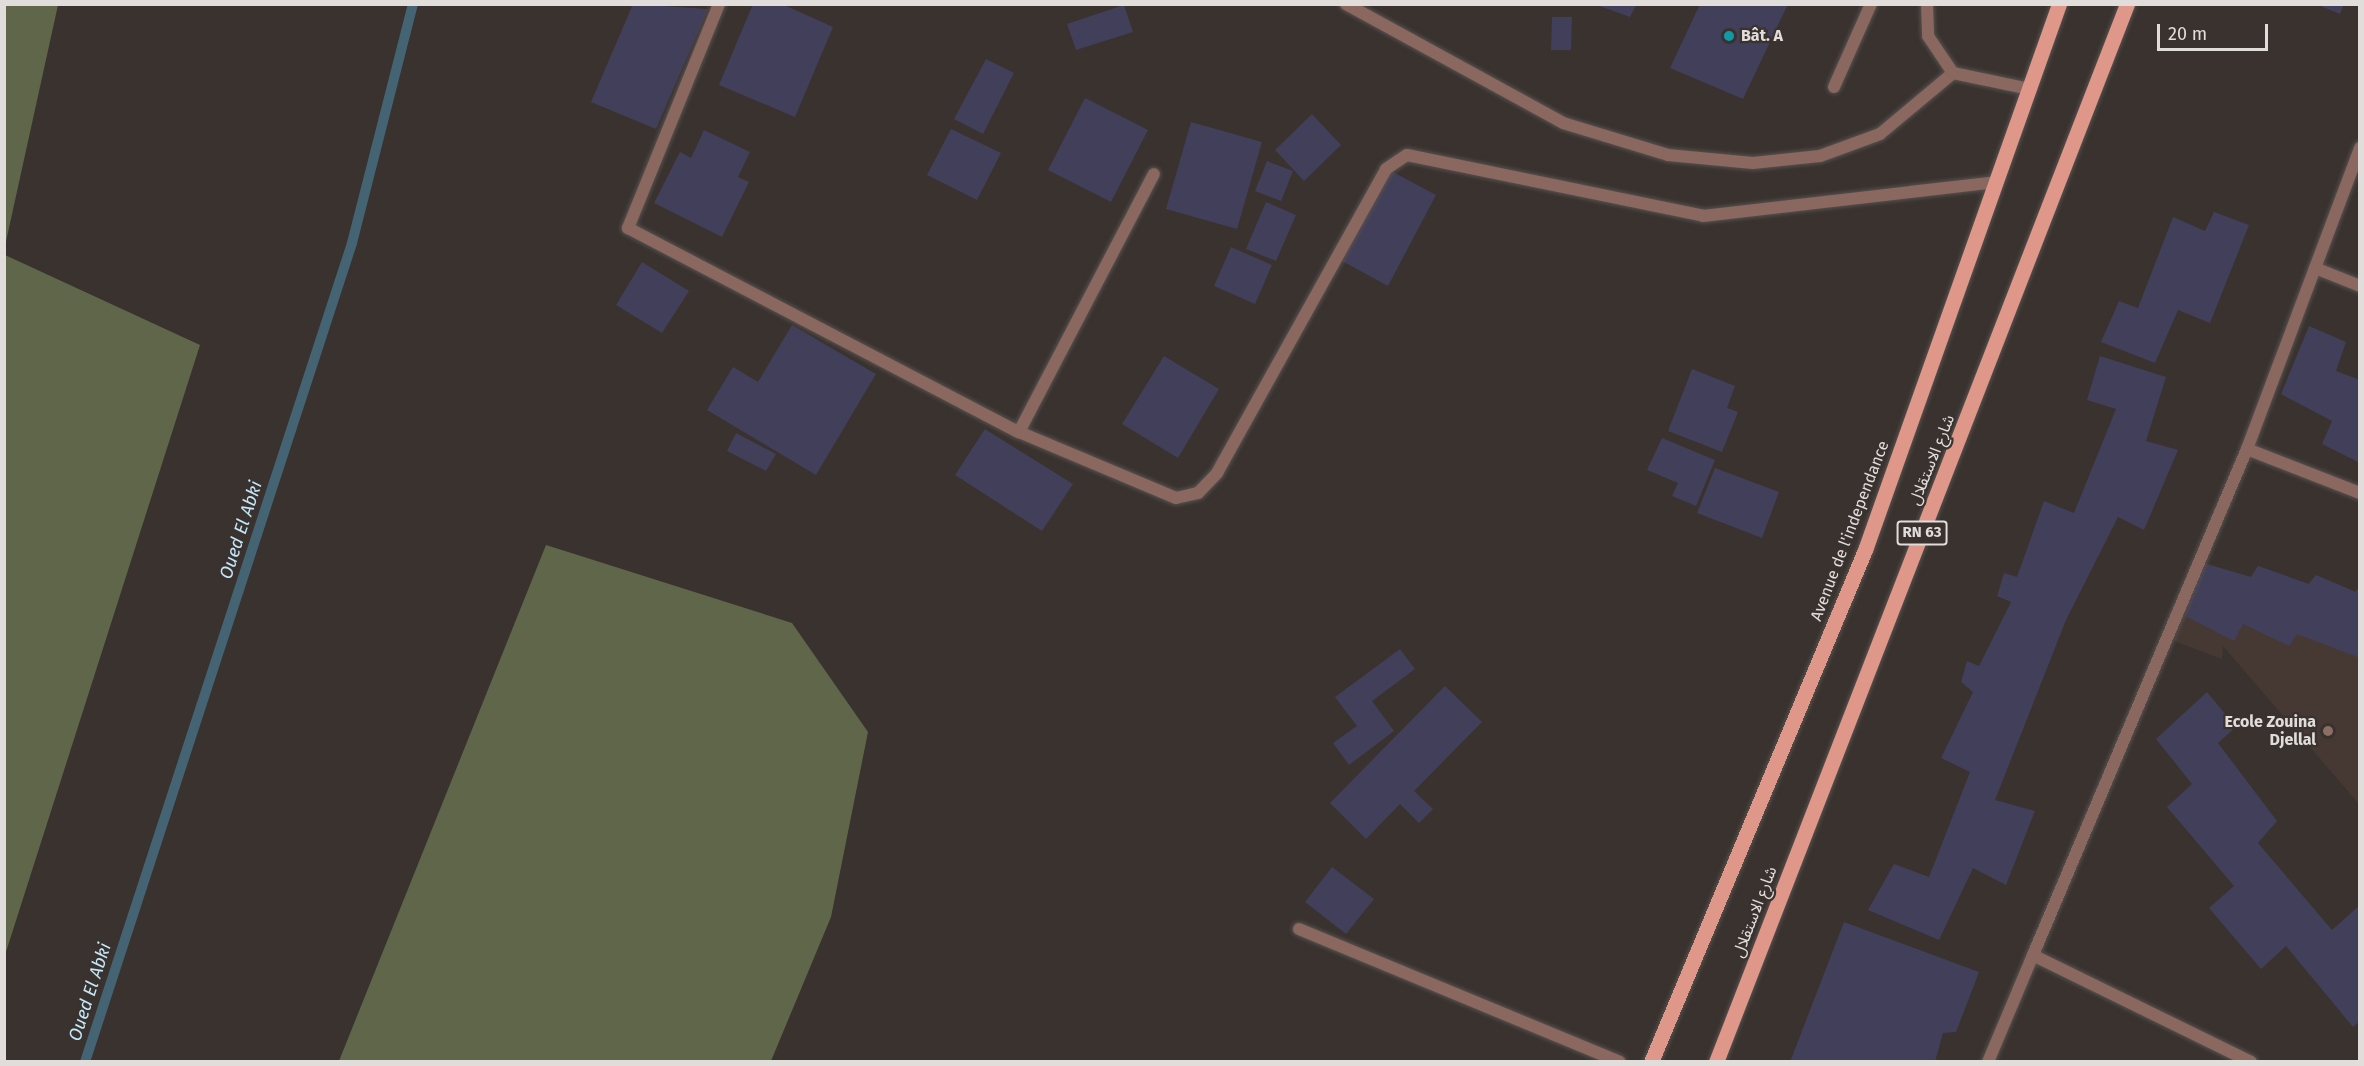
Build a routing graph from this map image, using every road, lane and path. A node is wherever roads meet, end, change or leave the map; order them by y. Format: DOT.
graph roads {
  1 [pos="719,4"];
  2 [pos="1346,4"];
  3 [pos="1870,4"];
  4 [pos="1927,4"];
  5 [pos="2059,4"];
  6 [pos="2127,4"];
  7 [pos="1953,73"];
  8 [pos="1834,87"];
  9 [pos="2030,89"];
  10 [pos="2360,148"];
  11 [pos="1154,174"];
  12 [pos="1996,182"];
  13 [pos="2315,268"];
  14 [pos="2360,286"];
  15 [pos="1019,432"];
  16 [pos="2247,449"];
  17 [pos="2360,493"];
  18 [pos="1299,929"];
  19 [pos="2033,955"];
  20 [pos="1620,1062"];
  21 [pos="1651,1062"];
  22 [pos="1716,1062"];
  23 [pos="1988,1062"];
  24 [pos="2251,1062"];
  1 -- 15 [label="street"];
  2 -- 7 [label="street"];
  3 -- 8 [label="street"];
  4 -- 7 [label="street"];
  5 -- 9 [label="main road, Avenue de l'independance / RN 63"];
  6 -- 22 [label="main road, شارع الاستقلال / RN 63"];
  7 -- 9 [label="street"];
  9 -- 12 [label="main road, Avenue de l'independance / RN 63"];
  10 -- 13 [label="street"];
  11 -- 15 [label="street"];
  12 -- 15 [label="street"];
  12 -- 21 [label="main road, Avenue de l'independance / RN 63"];
  13 -- 14 [label="street"];
  13 -- 16 [label="street"];
  16 -- 17 [label="street"];
  16 -- 19 [label="street"];
  18 -- 20 [label="street"];
  19 -- 23 [label="street"];
  19 -- 24 [label="street"];
}
